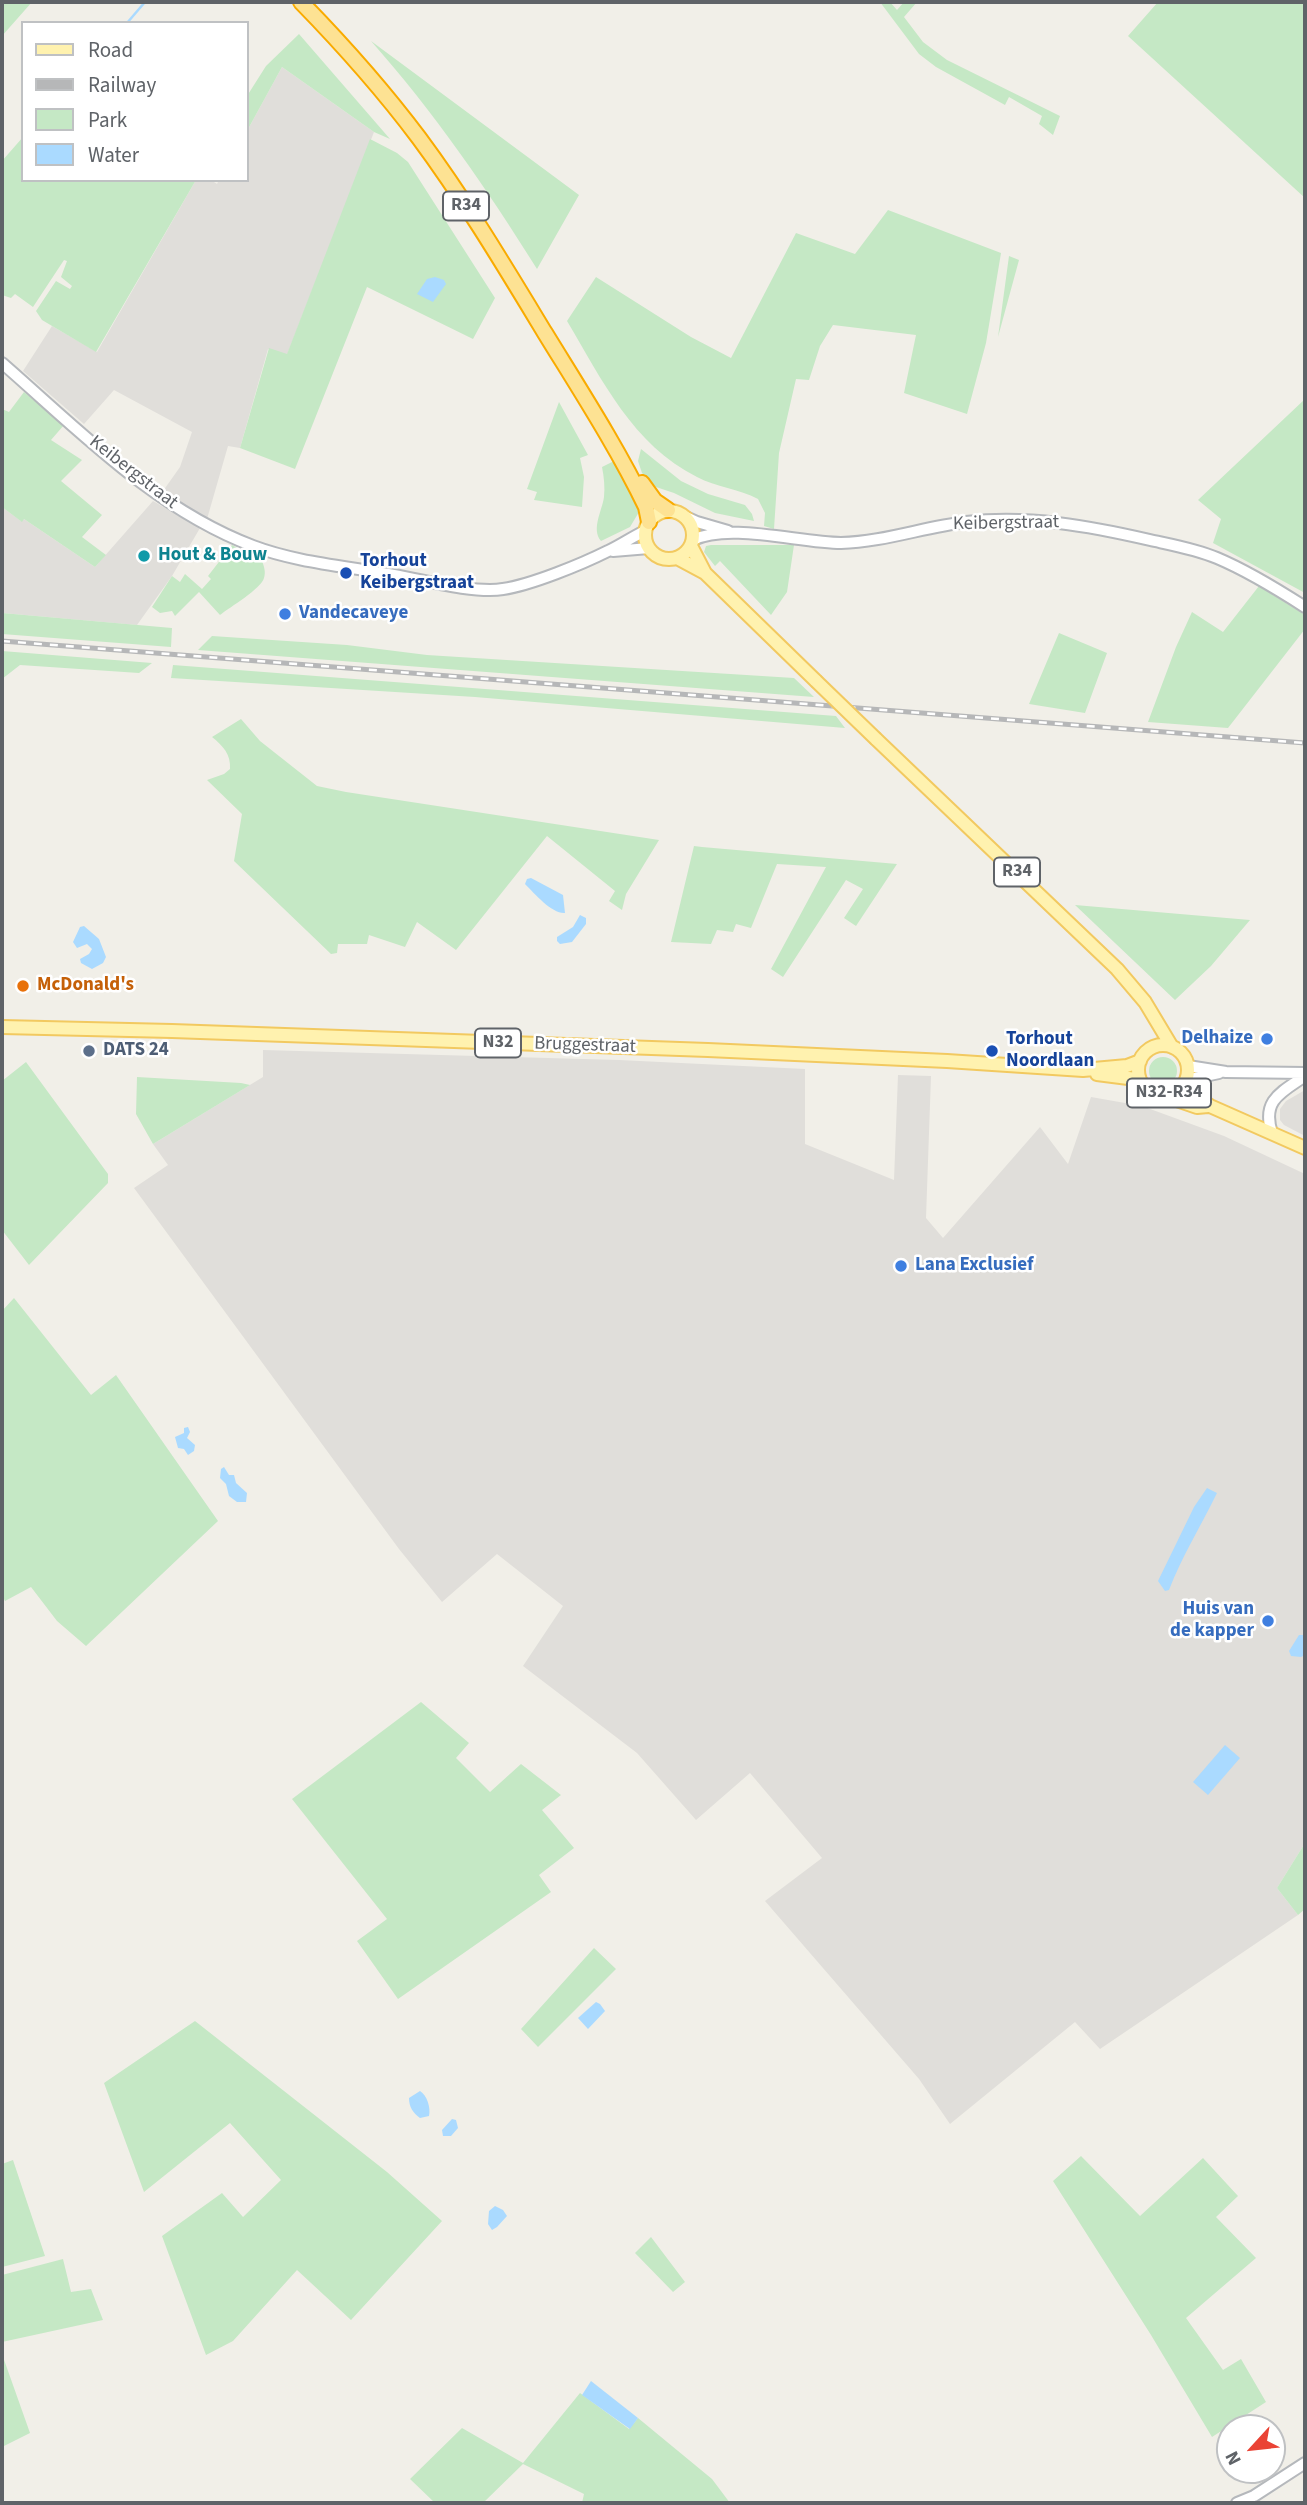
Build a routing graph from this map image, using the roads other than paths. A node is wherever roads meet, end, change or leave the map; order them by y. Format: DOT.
graph roads {
  1 [pos="301,2"];
  2 [pos="2,363"];
  3 [pos="604,430"];
  4 [pos="668,510"];
  5 [pos="686,517"];
  6 [pos="647,527"];
  7 [pos="734,533"];
  8 [pos="692,543"];
  9 [pos="649,548"];
  10 [pos="606,552"];
  11 [pos="677,558"];
  12 [pos="705,573"];
  13 [pos="1305,607"];
  14 [pos="1150,1012"];
  15 [pos="2,1027"];
  16 [pos="1172,1047"];
  17 [pos="1143,1057"];
  18 [pos="1188,1066"];
  19 [pos="1083,1070"];
  20 [pos="1226,1072"];
  21 [pos="1305,1074"];
  22 [pos="1142,1083"];
  23 [pos="1184,1083"];
  24 [pos="1162,1094"];
  25 [pos="1210,1106"];
  26 [pos="1272,1133"];
  27 [pos="1305,1148"];
  28 [pos="1305,1156"];
  29 [pos="1305,2463"];
  30 [pos="1237,2503"];
  1 -- 3 [label="highway, R34"];
  2 -- 10 [label="street, Keibergstraat"];
  3 -- 4 [label="highway, R34"];
  3 -- 6 [label="highway, R34"];
  4 -- 5 [label="main road"];
  4 -- 6 [label="main road"];
  5 -- 7 [label="street, Keibergstraat"];
  5 -- 8 [label="main road"];
  6 -- 9 [label="main road"];
  6 -- 10 [label="street, Keibergstraat"];
  7 -- 8 [label="street, Keibergstraat"];
  7 -- 13 [label="street, Keibergstraat"];
  8 -- 11 [label="main road"];
  8 -- 12 [label="main road, R34"];
  9 -- 10 [label="street, Keibergstraat"];
  9 -- 11 [label="main road"];
  11 -- 12 [label="main road, R34"];
  12 -- 14 [label="main road, R34, bridge"];
  14 -- 16 [label="main road, R34"];
  14 -- 17 [label="main road"];
  15 -- 19 [label="main road, Bruggestraat / N32"];
  16 -- 17 [label="main road, N32-R34"];
  16 -- 18 [label="main road, N32-R34"];
  17 -- 19 [label="main road, Bruggestraat / N32"];
  17 -- 22 [label="main road, N32-R34"];
  18 -- 20 [label="street"];
  18 -- 23 [label="main road, N32-R34"];
  19 -- 22 [label="main road, Bruggestraat / N32"];
  20 -- 21 [label="street"];
  20 -- 23 [label="street"];
  21 -- 26 [label="street"];
  22 -- 24 [label="main road, N32-R34"];
  23 -- 24 [label="main road, N32-R34"];
  23 -- 25 [label="main road"];
  24 -- 25 [label="main road"];
  25 -- 26 [label="main road"];
  26 -- 27 [label="main road"];
  26 -- 28 [label="main road"];
  29 -- 30 [label="street"];
}
